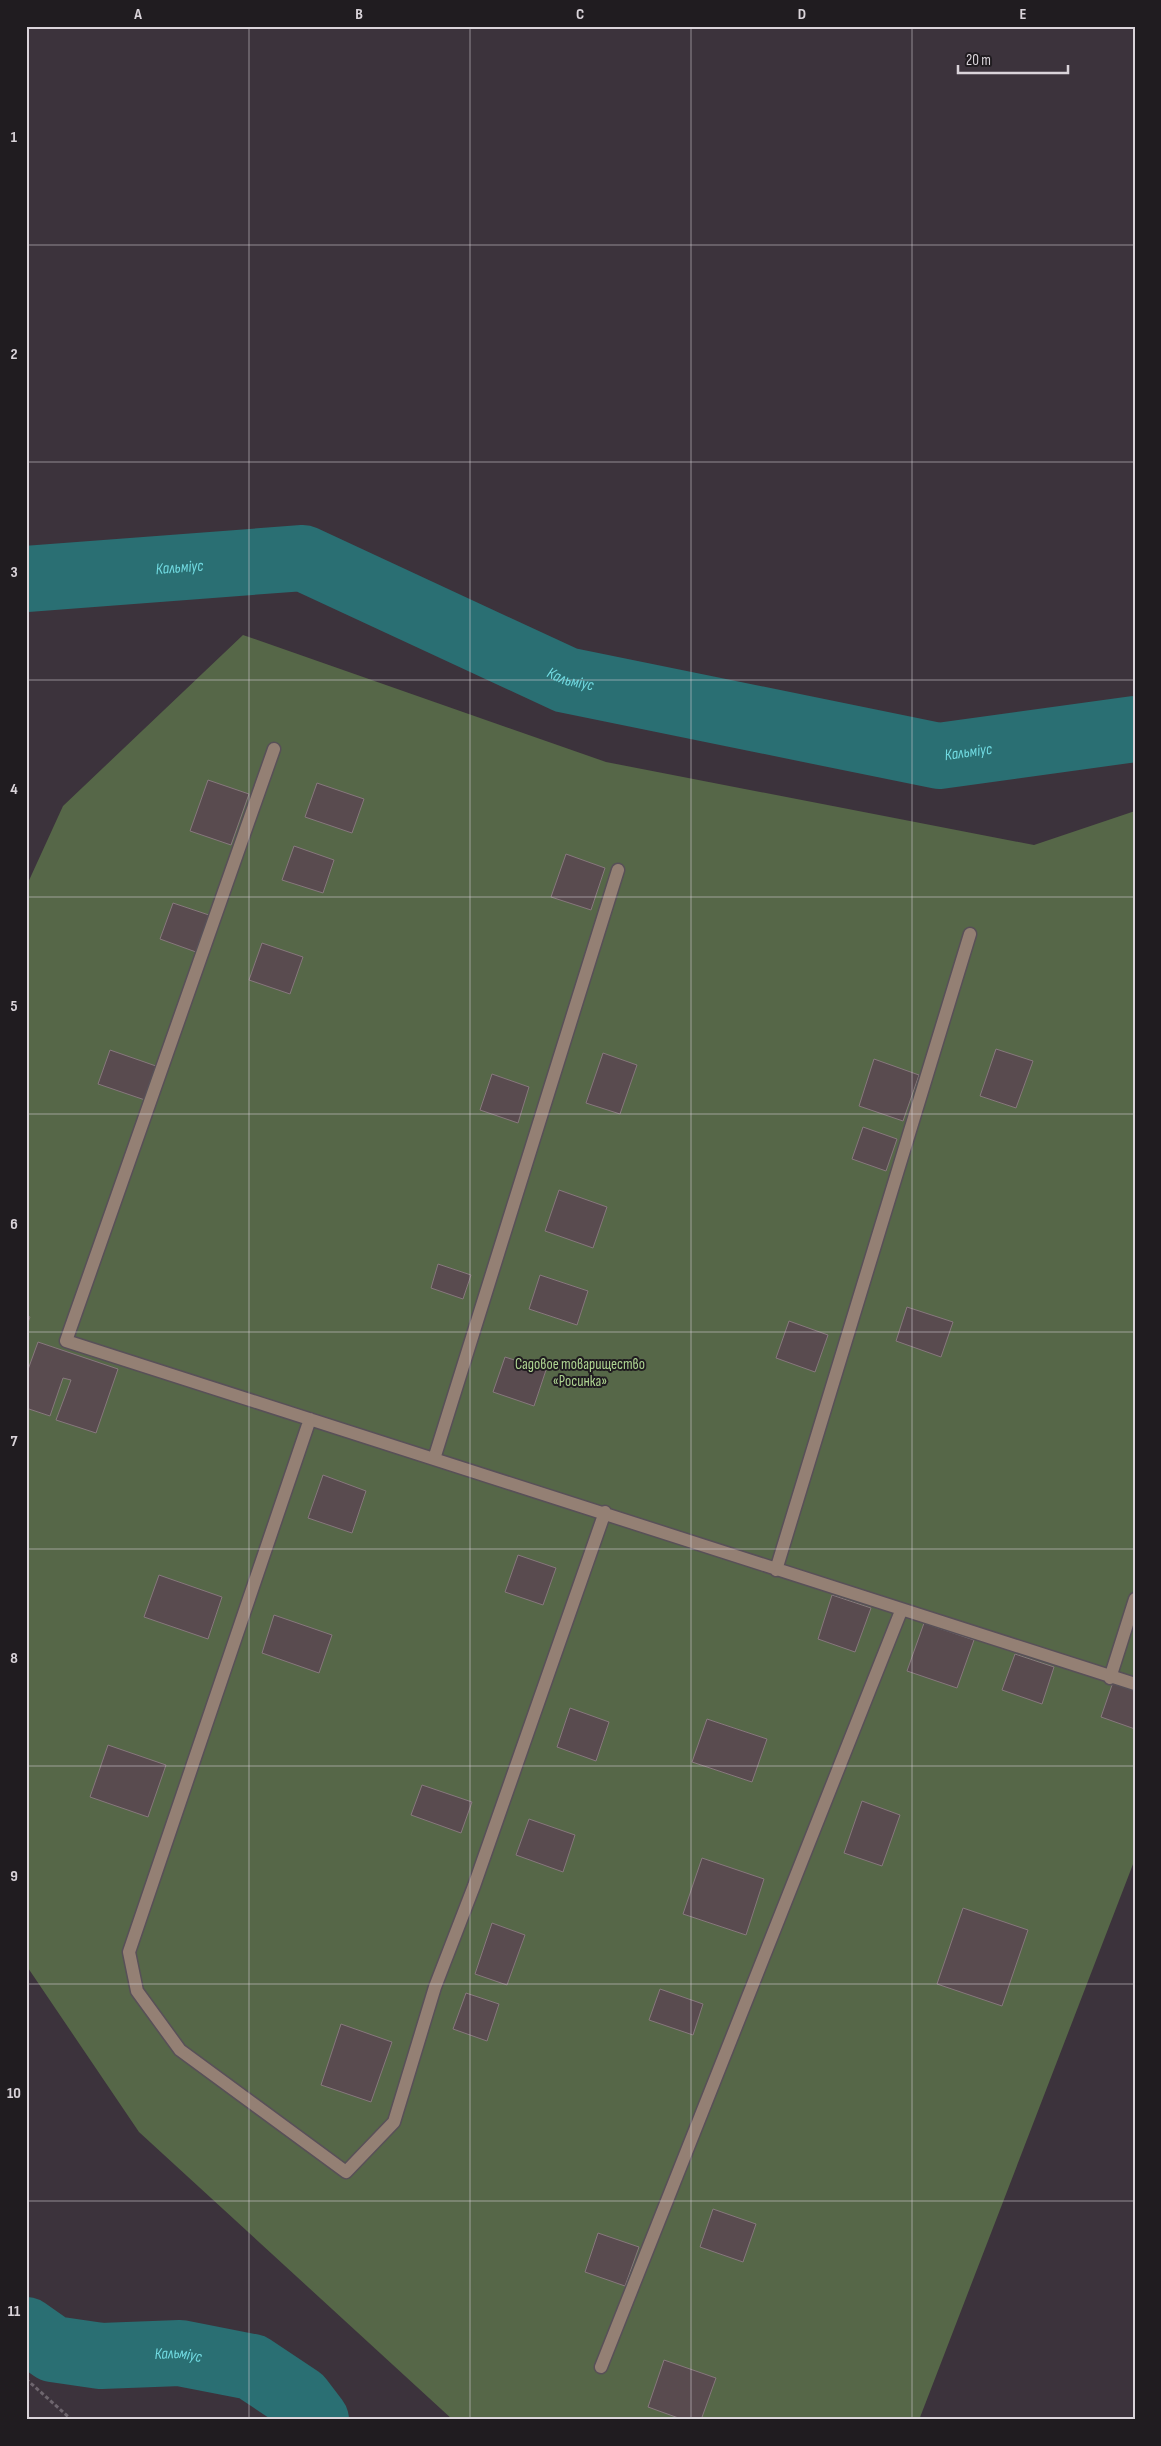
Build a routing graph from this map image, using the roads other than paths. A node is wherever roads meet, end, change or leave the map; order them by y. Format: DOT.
graph roads {
  1 [pos="274,749"];
  2 [pos="618,870"];
  3 [pos="970,934"];
  4 [pos="310,1419"];
  5 [pos="434,1459"];
  6 [pos="605,1512"];
  7 [pos="776,1570"];
  8 [pos="1135,1599"];
  9 [pos="901,1611"];
  10 [pos="1110,1678"];
  11 [pos="1135,1684"];
  12 [pos="602,2367"];
  1 -- 4 [label="lane"];
  2 -- 5 [label="lane"];
  3 -- 7 [label="lane"];
  4 -- 5 [label="lane"];
  4 -- 6 [label="lane"];
  5 -- 6 [label="lane"];
  6 -- 7 [label="lane"];
  7 -- 9 [label="lane"];
  8 -- 10 [label="lane"];
  9 -- 10 [label="lane"];
  9 -- 12 [label="lane"];
  10 -- 11 [label="lane"];
}
